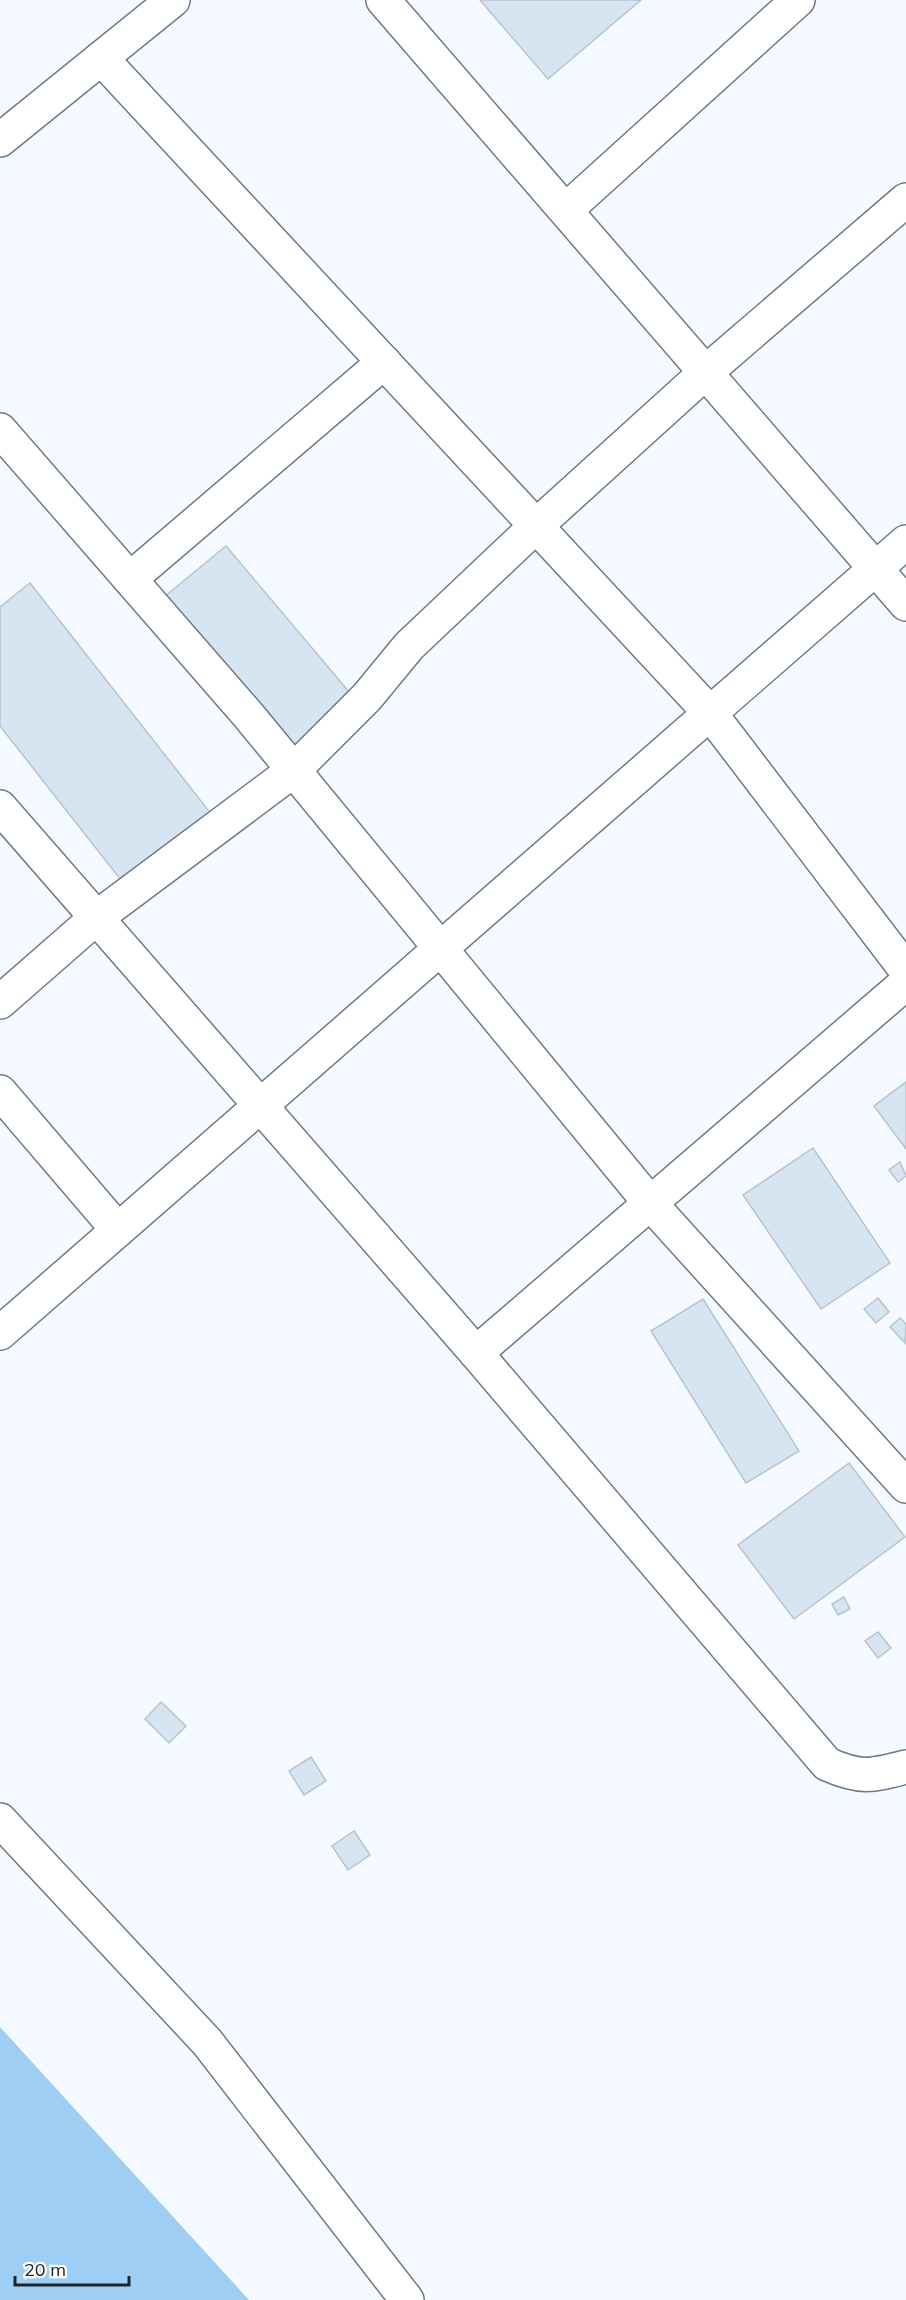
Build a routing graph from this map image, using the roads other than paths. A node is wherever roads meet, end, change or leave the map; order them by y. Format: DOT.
graph roads {
  1 [pos="173,0"];
  2 [pos="383,0"];
  3 [pos="798,0"];
  4 [pos="101,58"];
  5 [pos="0,140"];
  6 [pos="906,200"];
  7 [pos="566,210"];
  8 [pos="384,362"];
  9 [pos="706,372"];
  10 [pos="0,430"];
  11 [pos="536,526"];
  12 [pos="906,542"];
  13 [pos="877,568"];
  14 [pos="130,579"];
  15 [pos="906,604"];
  16 [pos="710,713"];
  17 [pos="294,770"];
  18 [pos="0,807"];
  19 [pos="96,918"];
  20 [pos="441,948"];
  21 [pos="906,970"];
  22 [pos="906,983"];
  23 [pos="0,1002"];
  24 [pos="0,1092"];
  25 [pos="261,1106"];
  26 [pos="650,1203"];
  27 [pos="118,1230"];
  28 [pos="0,1333"];
  29 [pos="476,1353"];
  30 [pos="906,1486"];
  31 [pos="906,1767"];
  32 [pos="0,1820"];
  33 [pos="406,2300"];
  1 -- 4 [label="street"];
  2 -- 7 [label="street"];
  3 -- 7 [label="street"];
  4 -- 5 [label="street"];
  4 -- 8 [label="street"];
  6 -- 9 [label="street"];
  7 -- 9 [label="street"];
  8 -- 11 [label="street"];
  8 -- 14 [label="street"];
  9 -- 11 [label="street"];
  9 -- 13 [label="street"];
  10 -- 14 [label="street"];
  11 -- 16 [label="street"];
  11 -- 17 [label="street"];
  12 -- 13 [label="street"];
  13 -- 15 [label="street"];
  13 -- 16 [label="street"];
  14 -- 17 [label="street"];
  16 -- 20 [label="street"];
  16 -- 21 [label="street"];
  17 -- 19 [label="street"];
  17 -- 20 [label="street"];
  18 -- 19 [label="street"];
  19 -- 23 [label="street"];
  19 -- 25 [label="street"];
  20 -- 25 [label="street"];
  20 -- 26 [label="street"];
  22 -- 26 [label="street"];
  24 -- 27 [label="street"];
  25 -- 27 [label="street"];
  25 -- 29 [label="street"];
  26 -- 29 [label="street"];
  26 -- 30 [label="street"];
  27 -- 28 [label="street"];
  29 -- 31 [label="street"];
  32 -- 33 [label="street"];
}
